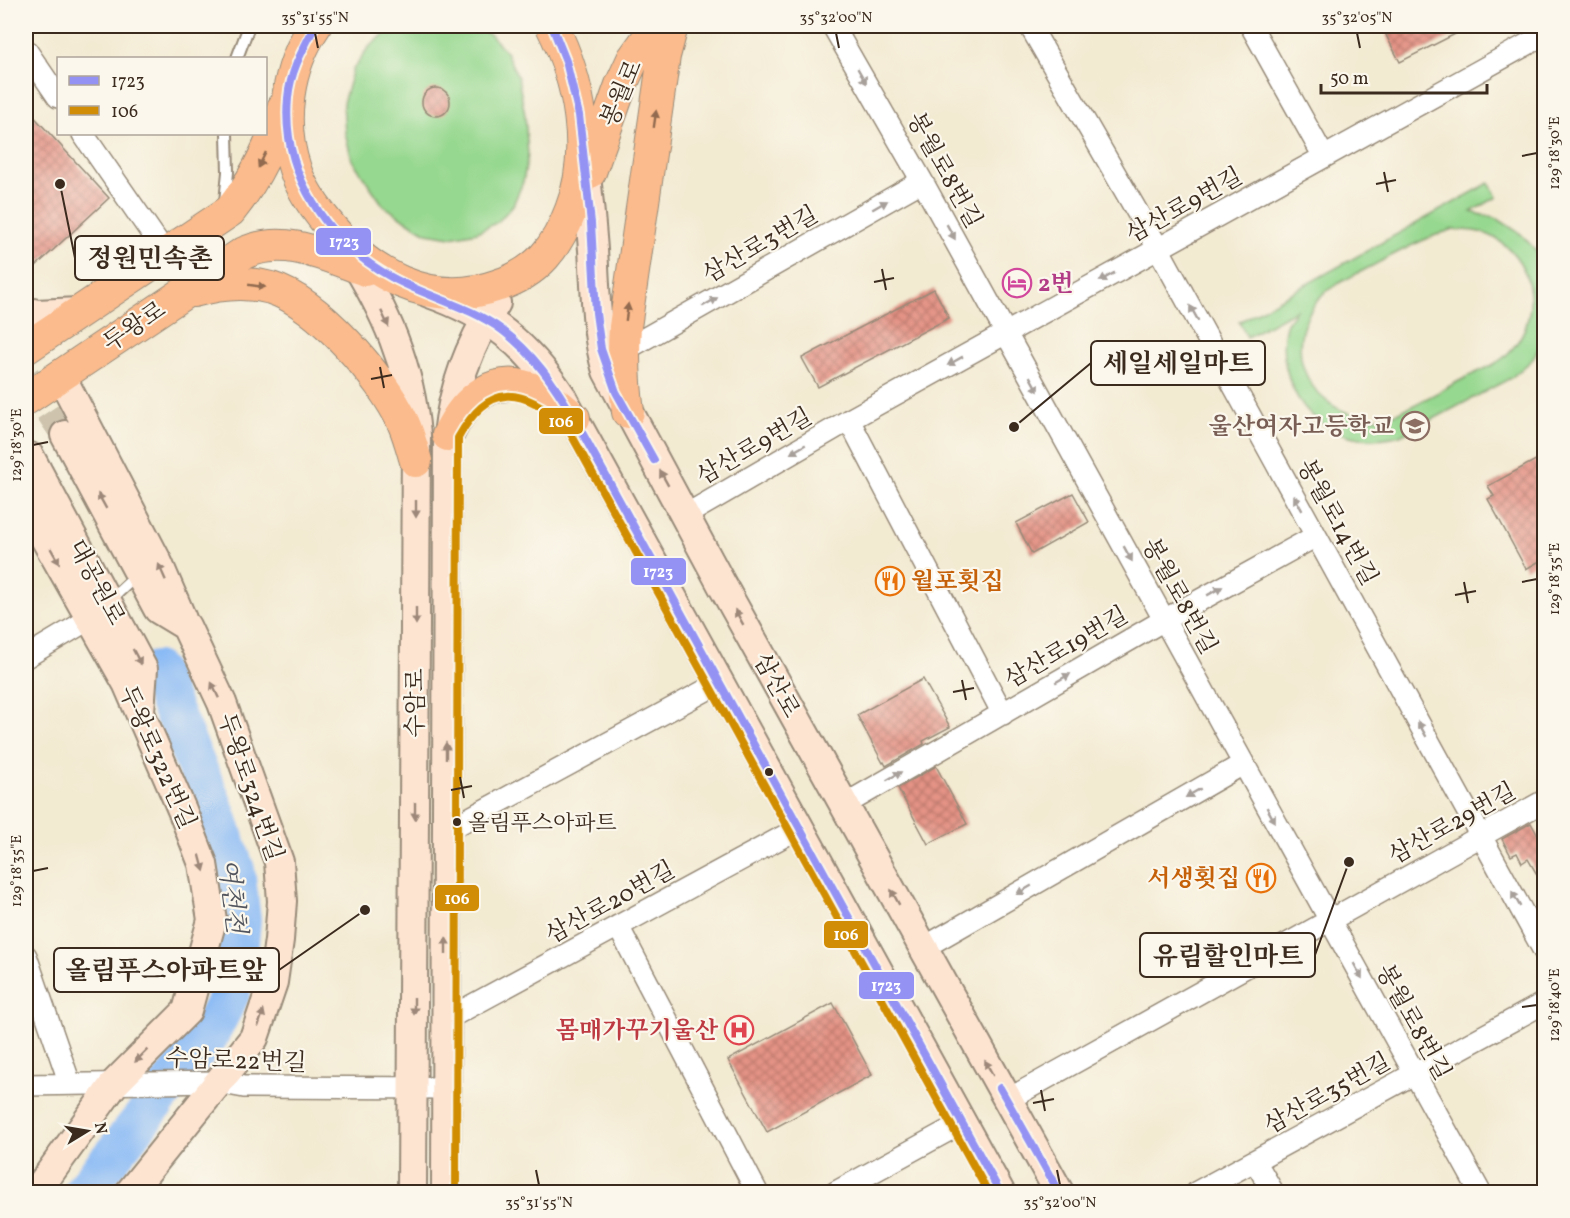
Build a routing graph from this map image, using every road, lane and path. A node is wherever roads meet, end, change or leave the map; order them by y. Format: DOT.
graph roads {
  1 [pos="249,26"];
  2 [pos="315,26"];
  3 [pos="552,26"];
  4 [pos="657,26"];
  5 [pos="672,26"];
  6 [pos="833,26"];
  7 [pos="1030,26"];
  8 [pos="1251,26"];
  9 [pos="1545,36"];
  10 [pos="26,50"];
  11 [pos="237,57"];
  12 [pos="289,86"];
  13 [pos="57,96"];
  14 [pos="84,135"];
  15 [pos="226,135"];
  16 [pos="583,149"];
  17 [pos="1324,157"];
  18 [pos="922,181"];
  19 [pos="587,183"];
  20 [pos="216,222"];
  21 [pos="563,230"];
  22 [pos="334,232"];
  23 [pos="1158,248"];
  24 [pos="166,254"];
  25 [pos="358,267"];
  26 [pos="514,280"];
  27 [pos="414,287"];
  28 [pos="179,296"];
  29 [pos="26,311"];
  30 [pos="79,312"];
  31 [pos="486,319"];
  32 [pos="1006,332"];
  33 [pos="26,348"];
  34 [pos="623,351"];
  35 [pos="61,375"];
  36 [pos="26,399"];
  37 [pos="628,412"];
  38 [pos="574,418"];
  39 [pos="849,420"];
  40 [pos="65,435"];
  41 [pos="448,435"];
  42 [pos="30,457"];
  43 [pos="416,461"];
  44 [pos="26,505"];
  45 [pos="684,516"];
  46 [pos="1316,536"];
  47 [pos="138,573"];
  48 [pos="99,610"];
  49 [pos="1164,620"];
  50 [pos="186,626"];
  51 [pos="26,657"];
  52 [pos="719,683"];
  53 [pos="1003,714"];
  54 [pos="1243,764"];
  55 [pos="1545,801"];
  56 [pos="844,805"];
  57 [pos="799,828"];
  58 [pos="446,831"];
  59 [pos="1481,836"];
  60 [pos="1329,920"];
  61 [pos="618,926"];
  62 [pos="923,948"];
  63 [pos="1545,951"];
  64 [pos="26,956"];
  65 [pos="1545,1003"];
  66 [pos="445,1020"];
  67 [pos="1414,1074"];
  68 [pos="217,1082"];
  69 [pos="70,1084"];
  70 [pos="114,1084"];
  71 [pos="26,1085"];
  72 [pos="414,1088"];
  73 [pos="445,1088"];
  74 [pos="1007,1100"];
  75 [pos="962,1123"];
  76 [pos="1255,1161"];
  77 [pos="36,1192"];
  78 [pos="130,1192"];
  79 [pos="412,1192"];
  80 [pos="446,1192"];
  81 [pos="758,1192"];
  82 [pos="836,1192"];
  83 [pos="1000,1192"];
  84 [pos="1059,1192"];
  85 [pos="1197,1192"];
  86 [pos="1273,1192"];
  87 [pos="1479,1192"];
  1 -- 11 [label="lane"];
  2 -- 12 [label="main road"];
  3 -- 16 [label="main road"];
  4 -- 19 [label="main road, 봉월로"];
  34 -- 5 [label="main road, one-way"];
  6 -- 18 [label="street, 봉월로8번길, one-way"];
  7 -- 23 [label="street, 봉월로14번길"];
  8 -- 17 [label="street"];
  9 -- 17 [label="street, 삼산로9번길"];
  10 -- 13 [label="street"];
  12 -- 20 [label="main road, one-way"];
  12 -- 22 [label="main road"];
  14 -- 24 [label="street"];
  15 -- 20 [label="lane"];
  16 -- 19 [label="main road, 삼산로"];
  16 -- 21 [label="main road"];
  17 -- 23 [label="street, 삼산로9번길"];
  18 -- 32 [label="street, 봉월로8번길, one-way"];
  34 -- 18 [label="street, 삼산로3번길, one-way"];
  19 -- 21 [label="main road, 봉월로"];
  19 -- 37 [label="main road, 삼산로"];
  20 -- 24 [label="main road"];
  21 -- 26 [label="main road"];
  22 -- 25 [label="main road, 수암로"];
  22 -- 27 [label="main road"];
  23 -- 32 [label="street, 삼산로9번길, one-way"];
  46 -- 23 [label="street, 봉월로14번길, one-way"];
  24 -- 30 [label="main road"];
  25 -- 27 [label="main road, 두왕로"];
  25 -- 28 [label="main road, 두왕로"];
  25 -- 43 [label="main road, 수암로, one-way"];
  26 -- 27 [label="main road"];
  26 -- 31 [label="main road, 수암로"];
  27 -- 31 [label="main road, 삼산로"];
  28 -- 35 [label="main road, 두왕로"];
  28 -- 43 [label="main road, one-way"];
  29 -- 30 [label="main road"];
  30 -- 33 [label="main road"];
  31 -- 38 [label="main road, 삼산로"];
  31 -- 41 [label="main road, 수암로"];
  32 -- 39 [label="street, 삼산로9번길, one-way"];
  32 -- 49 [label="street, 봉월로8번길, one-way"];
  34 -- 37 [label="main road"];
  35 -- 36 [label="main road, 두왕로"];
  50 -- 35 [label="main road, 두왕로324번길, one-way"];
  45 -- 37 [label="main road, 삼산로, one-way"];
  38 -- 41 [label="main road"];
  38 -- 52 [label="main road, 삼산로"];
  39 -- 45 [label="street, 삼산로9번길, one-way"];
  39 -- 53 [label="street, 삼산로9번길"];
  47 -- 40 [label="main road, 대공원로, one-way"];
  58 -- 41 [label="main road, 수암로, one-way"];
  42 -- 48 [label="main road, 대공원로"];
  43 -- 72 [label="main road, 수암로, one-way"];
  44 -- 48 [label="main road, 두왕로322번길, one-way"];
  56 -- 45 [label="main road, 삼산로, one-way"];
  49 -- 46 [label="street, 삼산로19번길, one-way"];
  59 -- 46 [label="street, 봉월로14번길, one-way"];
  47 -- 48 [label="lane"];
  47 -- 50 [label="main road, 대공원로"];
  48 -- 51 [label="street"];
  48 -- 70 [label="main road, 두왕로322번길, one-way"];
  53 -- 49 [label="street, 삼산로19번길, one-way"];
  49 -- 54 [label="street, 봉월로8번길"];
  68 -- 50 [label="main road, 두왕로324번길, one-way"];
  52 -- 57 [label="main road, 삼산로"];
  52 -- 58 [label="street"];
  56 -- 53 [label="street, 삼산로19번길, one-way"];
  54 -- 60 [label="street, 봉월로8번길, one-way"];
  54 -- 62 [label="street, one-way"];
  55 -- 59 [label="street, 삼산로29번길"];
  62 -- 56 [label="main road, 삼산로, one-way"];
  57 -- 61 [label="street, 삼산로20번길"];
  57 -- 75 [label="main road, 삼산로"];
  66 -- 58 [label="main road, 수암로, one-way"];
  59 -- 60 [label="street, 삼산로29번길"];
  63 -- 59 [label="street, 봉월로14번길, one-way"];
  60 -- 67 [label="street, 봉월로8번길, one-way"];
  60 -- 74 [label="street, 삼산로29번길"];
  61 -- 66 [label="street, 삼산로20번길"];
  61 -- 81 [label="street"];
  74 -- 62 [label="main road, 삼산로, one-way"];
  64 -- 69 [label="street"];
  65 -- 67 [label="street, 삼산로35번길"];
  66 -- 73 [label="main road, 수암로"];
  67 -- 76 [label="street, 삼산로35번길"];
  67 -- 87 [label="street, 봉월로8번길"];
  68 -- 70 [label="street, 수암로22번길"];
  68 -- 72 [label="street, 수암로22번길"];
  68 -- 78 [label="main road, 두왕로324번길"];
  69 -- 70 [label="street, 수암로22번길"];
  69 -- 71 [label="street, 수암로22번길"];
  70 -- 77 [label="main road, 두왕로322번길"];
  72 -- 73 [label="street, 수암로22번길"];
  72 -- 79 [label="main road, 수암로"];
  73 -- 80 [label="main road, 수암로"];
  74 -- 84 [label="main road, 삼산로"];
  75 -- 82 [label="street"];
  75 -- 83 [label="main road, 삼산로"];
  76 -- 85 [label="street, 삼산로35번길"];
  76 -- 86 [label="street"];
}
